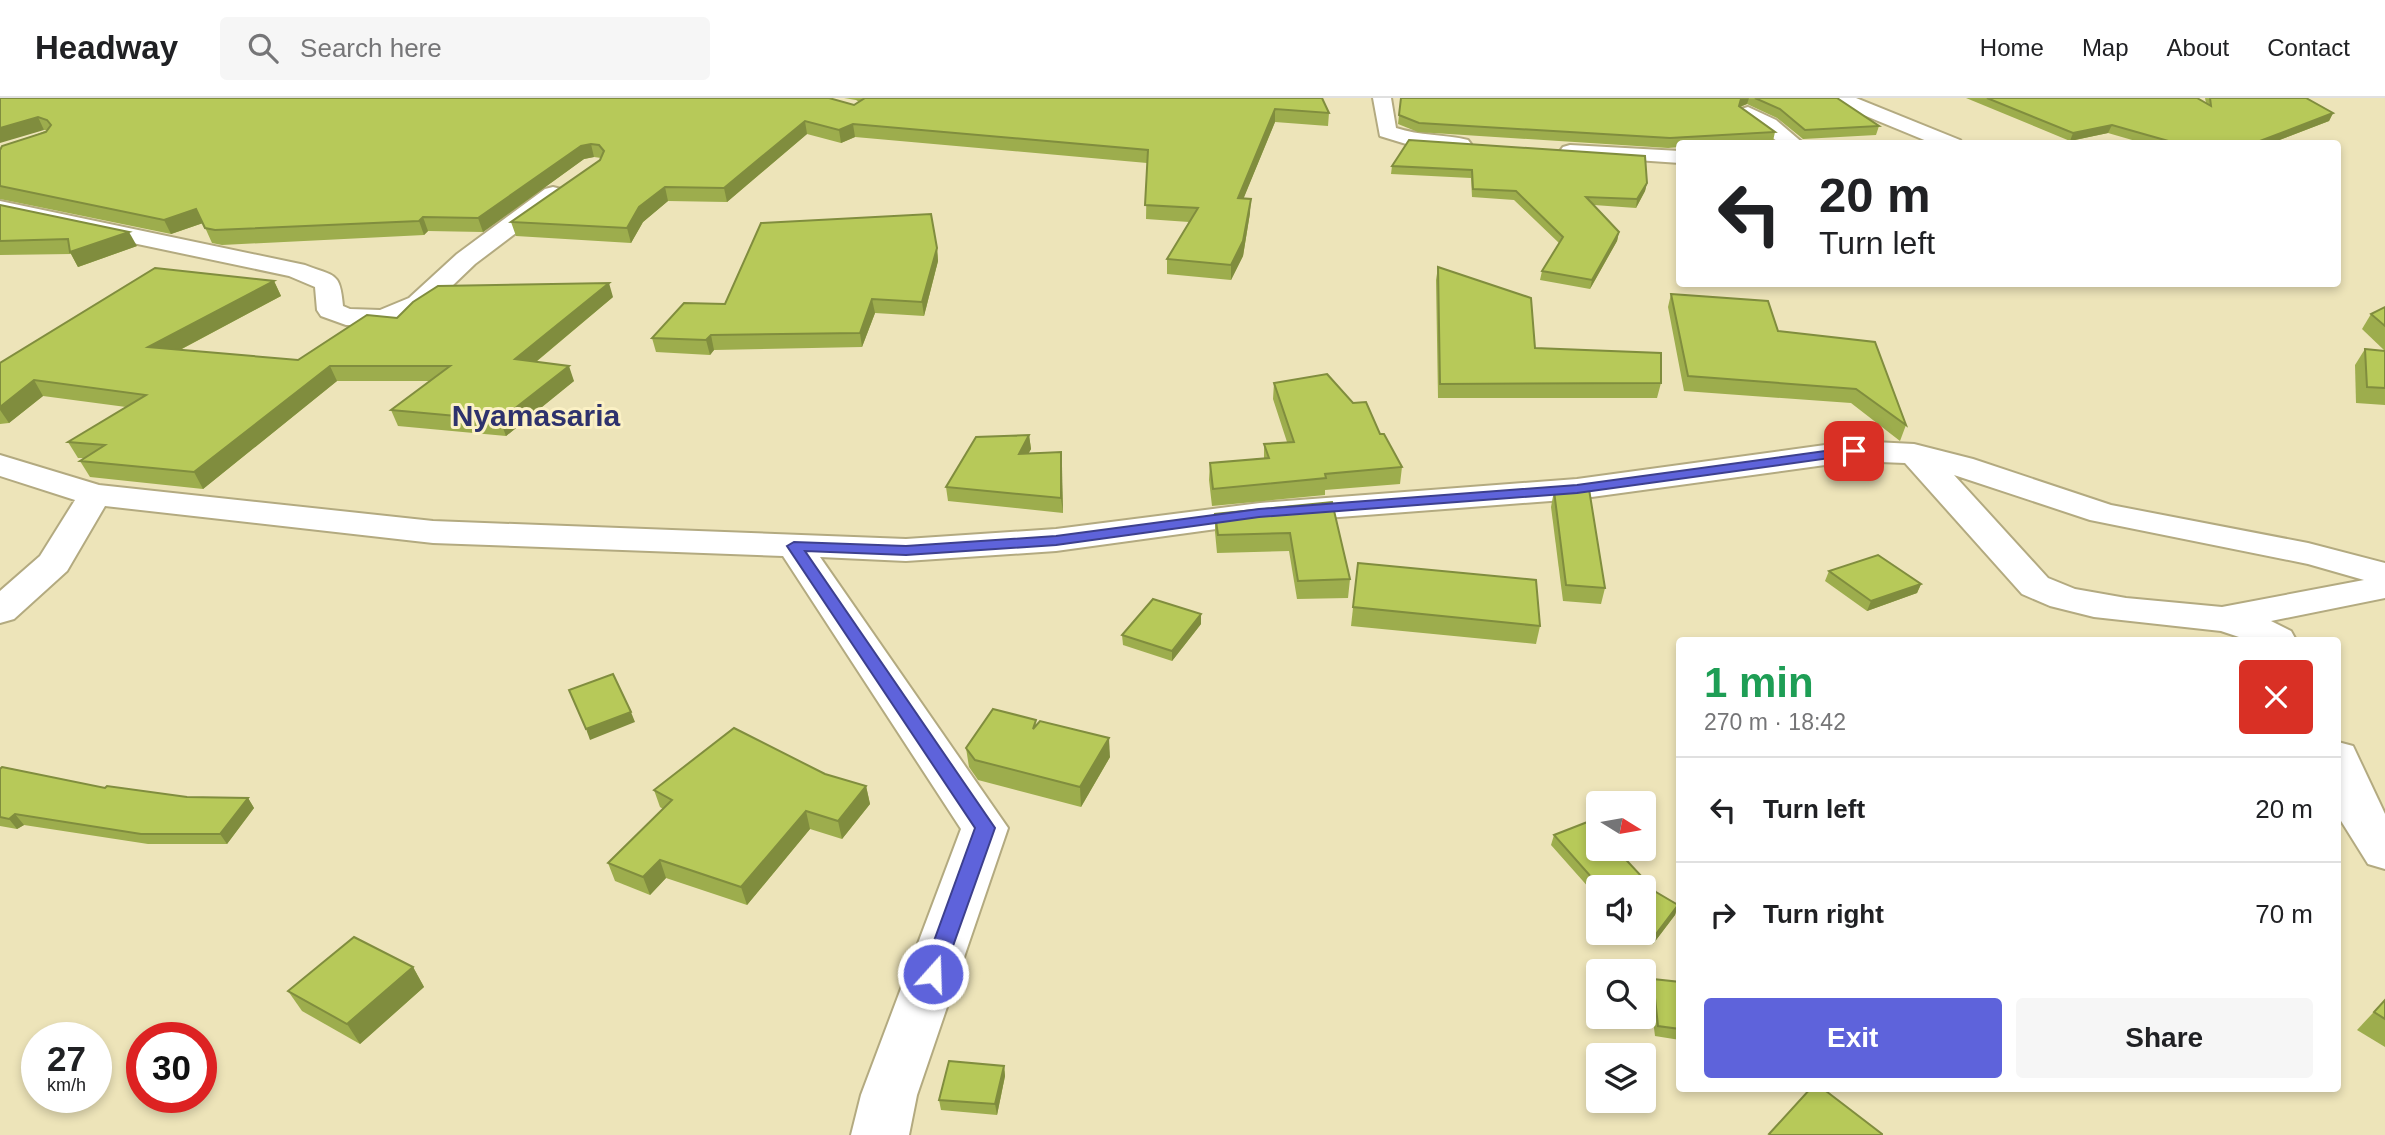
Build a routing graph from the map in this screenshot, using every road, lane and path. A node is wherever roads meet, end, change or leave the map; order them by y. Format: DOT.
graph roads {
  1 [pos="1382,98"];
  2 [pos="1839,98"];
  3 [pos="1748,113"];
  4 [pos="1789,140"];
  5 [pos="1943,140"];
  6 [pos="1482,146"];
  7 [pos="1548,150"];
  8 [pos="1676,157"];
  9 [pos="572,181"];
  10 [pos="0,208"];
  11 [pos="196,248"];
  12 [pos="158,269"];
  13 [pos="1914,454"];
  14 [pos="0,465"];
  15 [pos="95,495"];
  16 [pos="794,546"];
  17 [pos="2385,574"];
  18 [pos="2385,587"];
  19 [pos="0,611"];
  20 [pos="2222,619"];
  21 [pos="2271,637"];
  22 [pos="2341,765"];
  23 [pos="2385,851"];
  24 [pos="880,1135"];
  1 -- 6 [label="street"];
  2 -- 5 [label="street"];
  3 -- 4 [label="street"];
  7 -- 8 [label="street"];
  9 -- 11 [label="street"];
  10 -- 11 [label="street"];
  11 -- 12 [label="street"];
  13 -- 16 [label="street"];
  13 -- 17 [label="street"];
  13 -- 20 [label="street"];
  14 -- 15 [label="street"];
  15 -- 16 [label="street"];
  15 -- 19 [label="street"];
  16 -- 24 [label="street"];
  18 -- 20 [label="street"];
  20 -- 21 [label="street"];
  22 -- 23 [label="street"];
}
